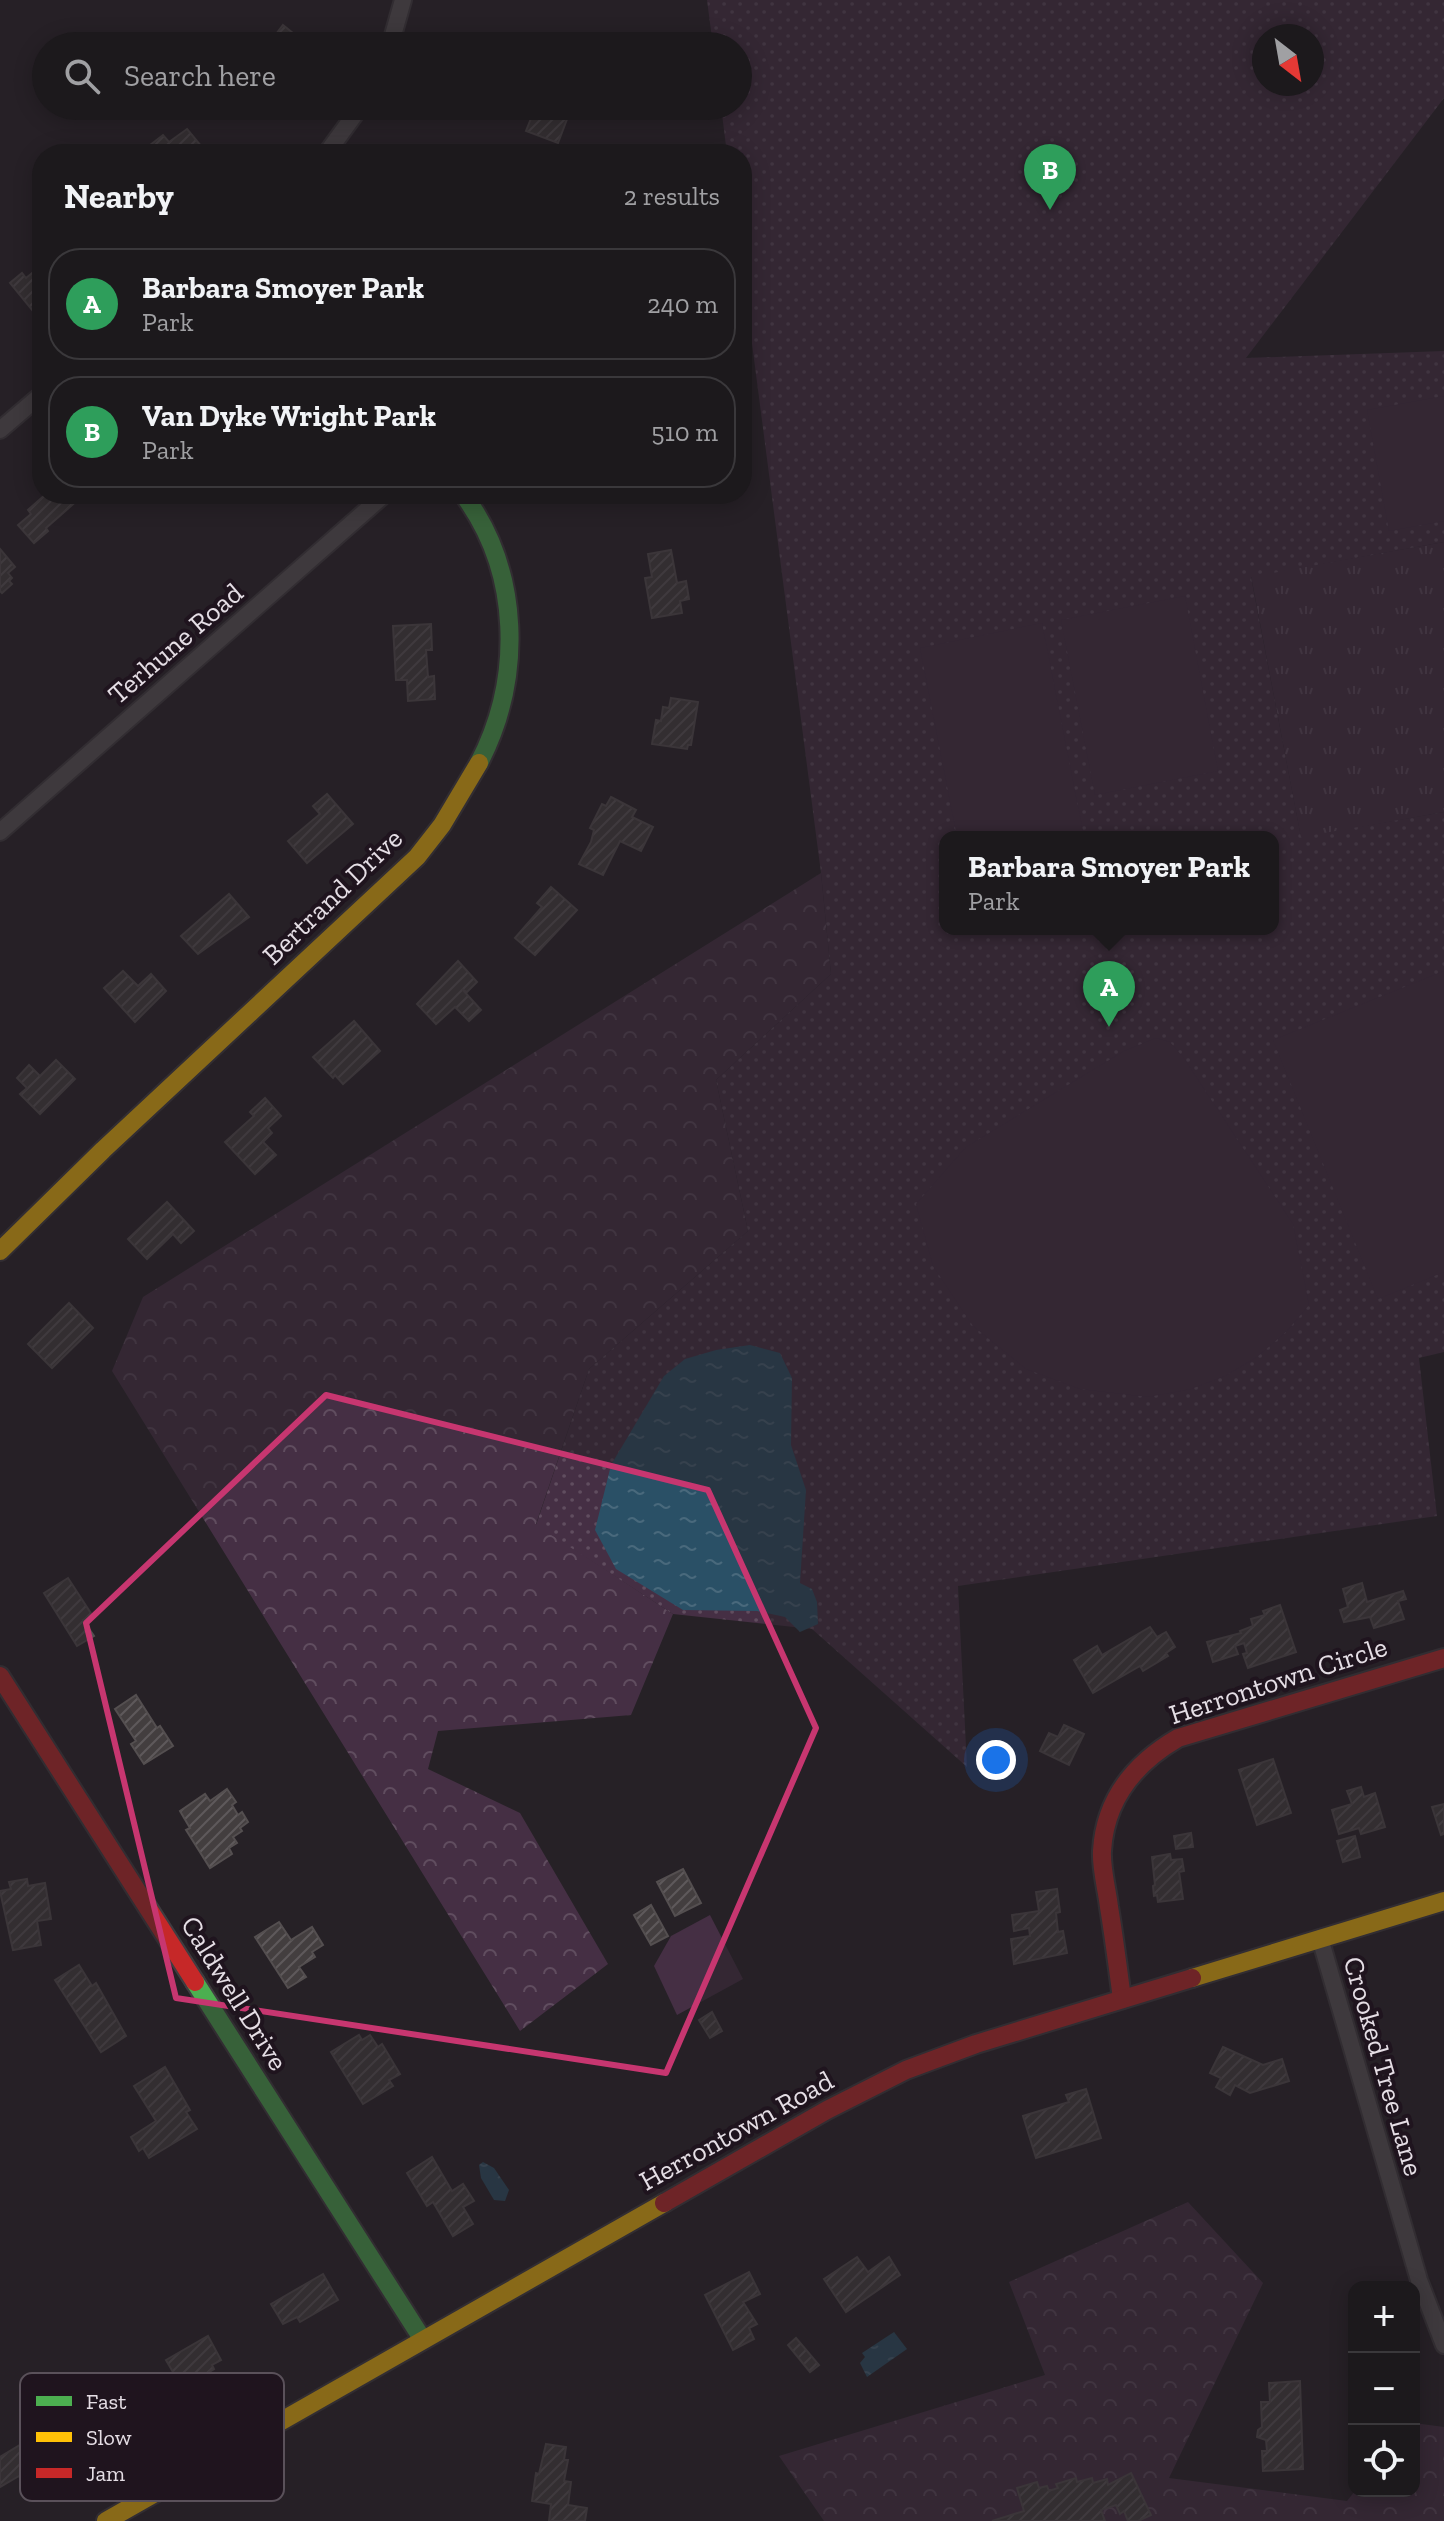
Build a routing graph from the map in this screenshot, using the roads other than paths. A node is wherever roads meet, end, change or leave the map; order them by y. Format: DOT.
graph roads {
  1 [pos="403,0"];
  2 [pos="394,32"];
  3 [pos="351,120"];
  4 [pos="333,144"];
  5 [pos="32,403"];
  6 [pos="0,430"];
  7 [pos="374,504"];
  8 [pos="469,504"];
  9 [pos="0,832"];
  10 [pos="0,1251"];
  11 [pos="1444,1658"];
  12 [pos="0,1676"];
  13 [pos="1444,1901"];
  14 [pos="1320,1938"];
  15 [pos="1122,1999"];
  16 [pos="423,2340"];
  17 [pos="1444,2345"];
  18 [pos="284,2419"];
  19 [pos="141,2501"];
  20 [pos="106,2521"];
  1 -- 2 [label="street"];
  3 -- 4 [label="street"];
  5 -- 6 [label="street"];
  7 -- 9 [label="street, Terhune Road"];
  8 -- 10 [label="street, Bertrand Drive"];
  11 -- 15 [label="street, Herrontown Circle"];
  12 -- 16 [label="street, Caldwell Drive"];
  13 -- 14 [label="street, Herrontown Road"];
  14 -- 15 [label="street, Herrontown Road"];
  14 -- 17 [label="street, Crooked Tree Lane"];
  15 -- 16 [label="street, Herrontown Road"];
  16 -- 18 [label="street, Herrontown Road"];
  19 -- 20 [label="street, Herrontown Road"];
}
